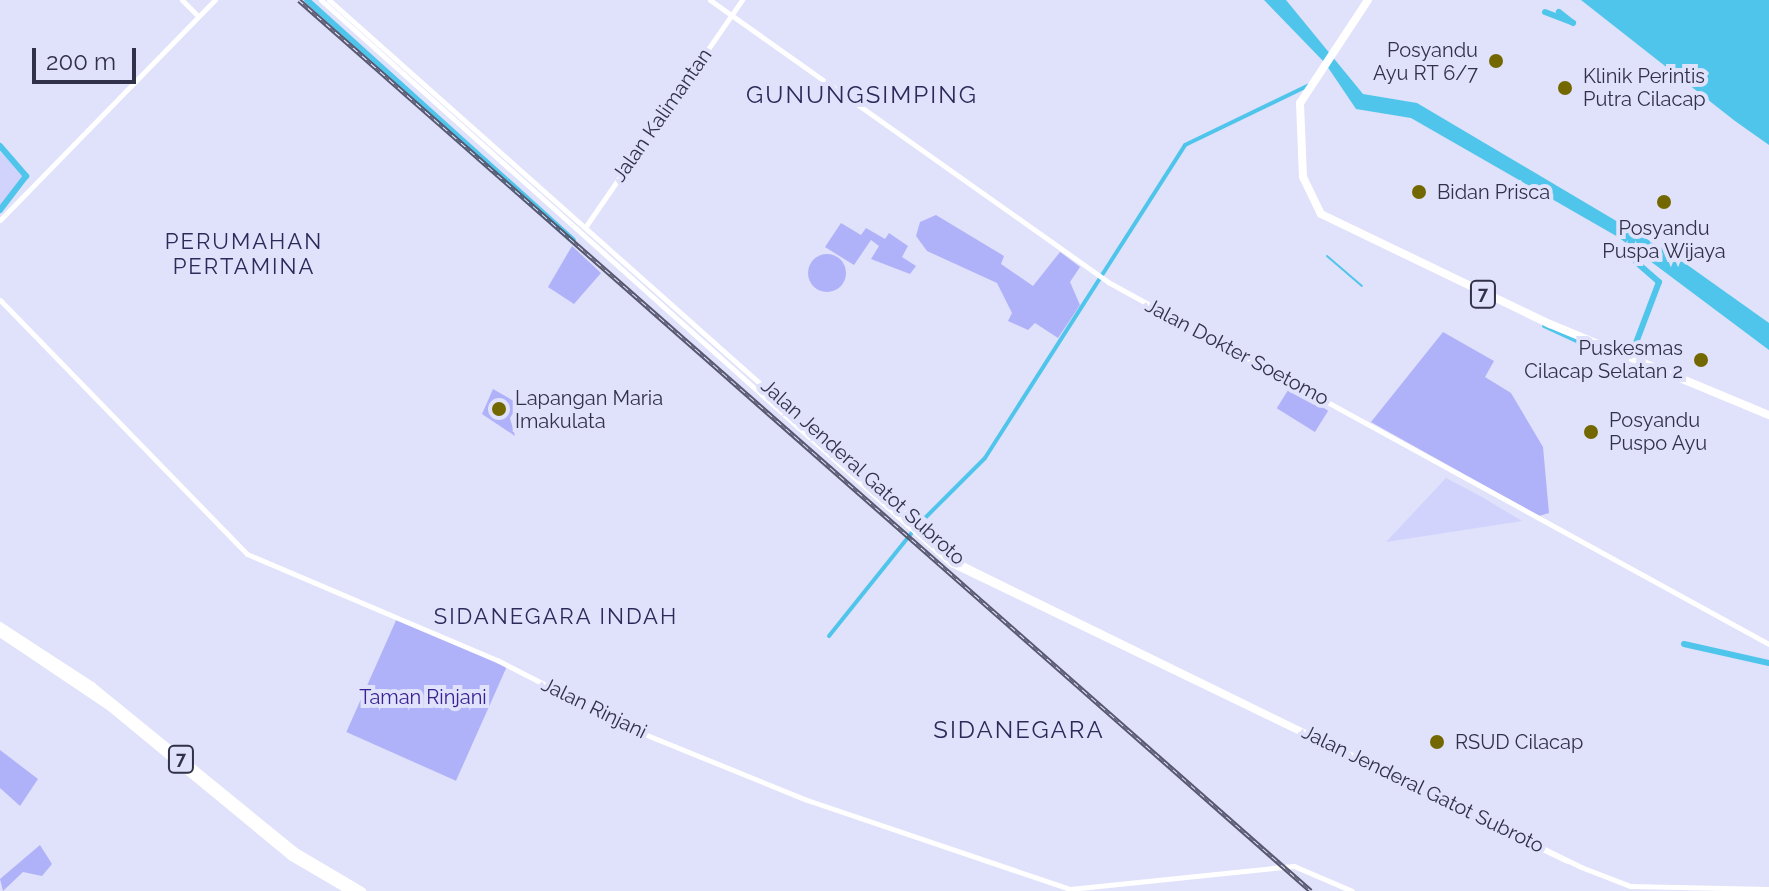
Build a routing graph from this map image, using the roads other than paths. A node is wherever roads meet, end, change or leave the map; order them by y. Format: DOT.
graph roads {
  1 [pos="182,0"];
  2 [pos="215,0"];
  3 [pos="321,0"];
  4 [pos="329,0"];
  5 [pos="710,0"];
  6 [pos="742,0"];
  7 [pos="1368,0"];
  8 [pos="732,15"];
  9 [pos="198,16"];
  10 [pos="0,220"];
  11 [pos="585,228"];
  12 [pos="0,300"];
  13 [pos="1769,415"];
  14 [pos="0,626"];
  15 [pos="0,633"];
  16 [pos="1769,644"];
  17 [pos="1631,888"];
  18 [pos="1769,889"];
  19 [pos="350,891"];
  20 [pos="362,891"];
  21 [pos="1352,891"];
  1 -- 9 [label="street"];
  2 -- 9 [label="street"];
  3 -- 11 [label="street, Jalan Jenderal Gatot Subroto"];
  4 -- 11 [label="street, Jalan Jenderal Gatot Subroto"];
  5 -- 8 [label="street, Jalan Dokter Soetomo"];
  6 -- 8 [label="street, Jalan Kalimantan"];
  7 -- 13 [label="highway, 7"];
  8 -- 11 [label="street, Jalan Kalimantan"];
  8 -- 16 [label="street, Jalan Dokter Soetomo"];
  9 -- 10 [label="street"];
  11 -- 17 [label="street, Jalan Jenderal Gatot Subroto"];
  12 -- 21 [label="street, Jalan Rinjani"];
  14 -- 20 [label="highway, 7"];
  15 -- 19 [label="highway, 7"];
  17 -- 18 [label="street"];
}
